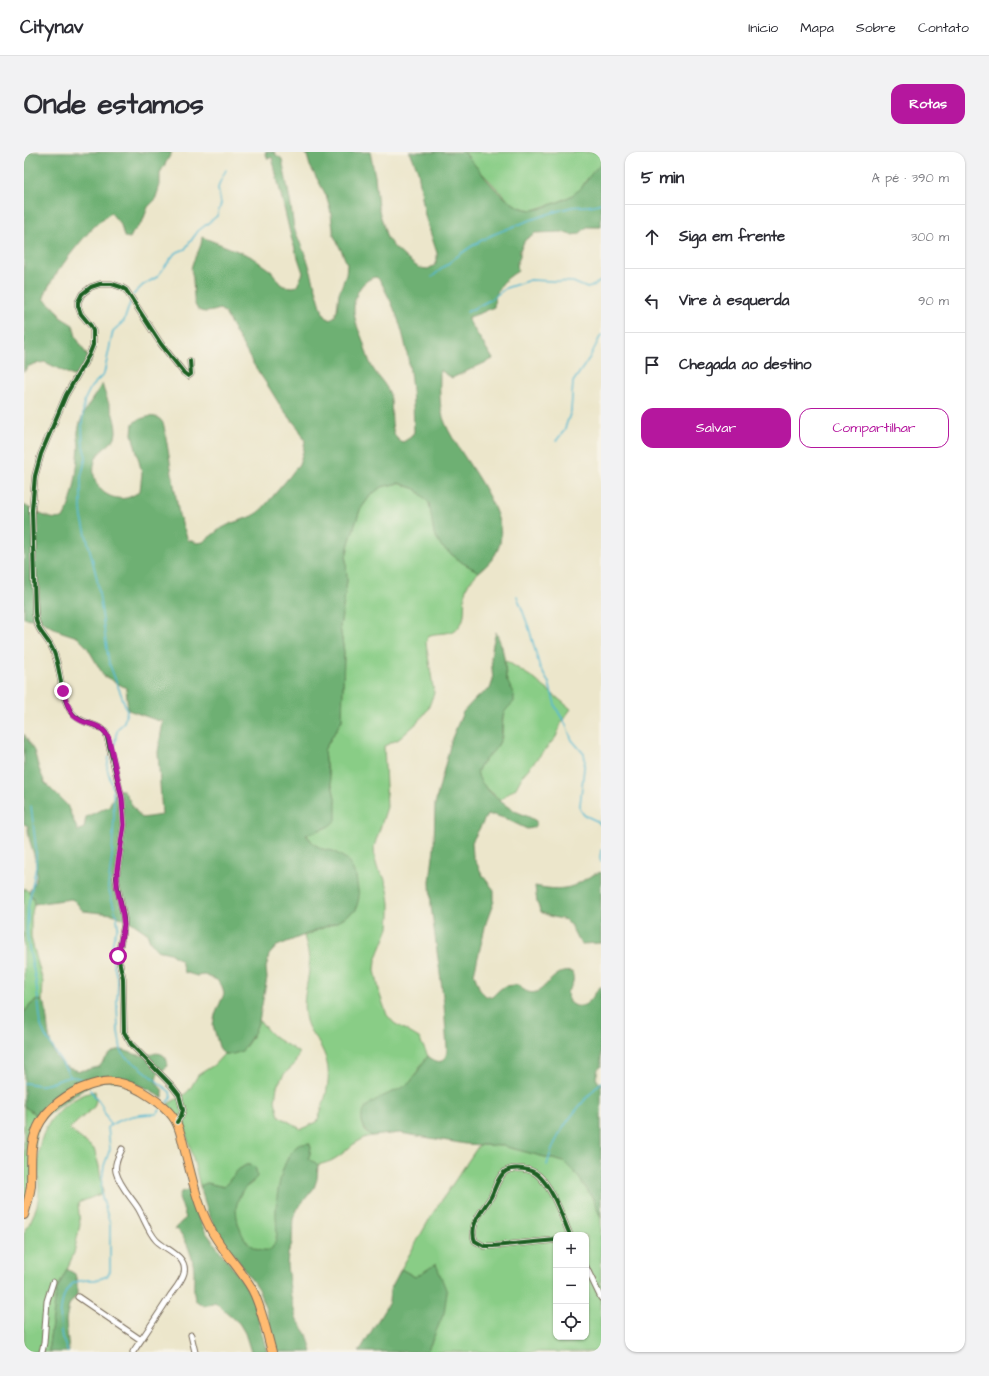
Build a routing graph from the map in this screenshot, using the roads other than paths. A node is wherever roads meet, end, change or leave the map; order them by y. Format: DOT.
graph roads {
  1 [pos="190,360"];
  2 [pos="176,1122"];
  3 [pos="122,1149"];
  4 [pos="24,1215"];
  5 [pos="569,1232"];
  6 [pos="553,1240"];
  7 [pos="586,1268"];
  8 [pos="53,1282"];
  9 [pos="78,1297"];
  10 [pos="601,1298"];
  11 [pos="191,1335"];
  12 [pos="141,1340"];
  13 [pos="42,1352"];
  14 [pos="132,1352"];
  15 [pos="195,1352"];
  16 [pos="272,1352"];
  1 -- 2 [label="street"];
  2 -- 4 [label="highway"];
  2 -- 16 [label="highway"];
  3 -- 12 [label="street"];
  5 -- 6 [label="street"];
  7 -- 10 [label="street"];
  8 -- 13 [label="street"];
  9 -- 12 [label="street"];
  11 -- 15 [label="street"];
  12 -- 14 [label="street"];
}
